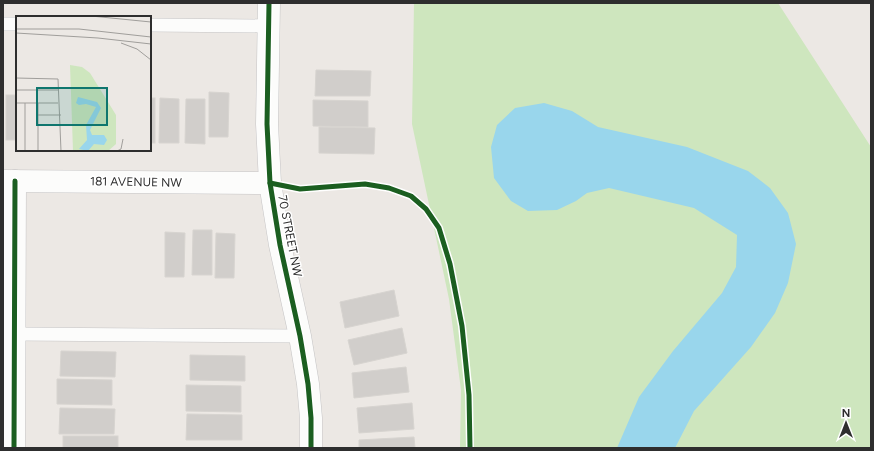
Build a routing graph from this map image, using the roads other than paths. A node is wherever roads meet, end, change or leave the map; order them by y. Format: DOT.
graph roads {
  1 [pos="269,3"];
  2 [pos="3,24"];
  3 [pos="16,24"];
  4 [pos="151,25"];
  5 [pos="269,26"];
  6 [pos="9,181"];
  7 [pos="270,183"];
  8 [pos="14,334"];
  9 [pos="300,336"];
  10 [pos="14,448"];
  11 [pos="311,448"];
  1 -- 5 [label="street, 70 STREET NW"];
  2 -- 3 [label="lane"];
  4 -- 5 [label="lane"];
  5 -- 7 [label="street, 70 STREET NW"];
  6 -- 7 [label="street, 181 AVENUE NW"];
  6 -- 8 [label="street"];
  7 -- 9 [label="street, 70 STREET NW"];
  8 -- 9 [label="lane"];
  8 -- 10 [label="street"];
  9 -- 11 [label="street, 70 STREET NW"];
}
